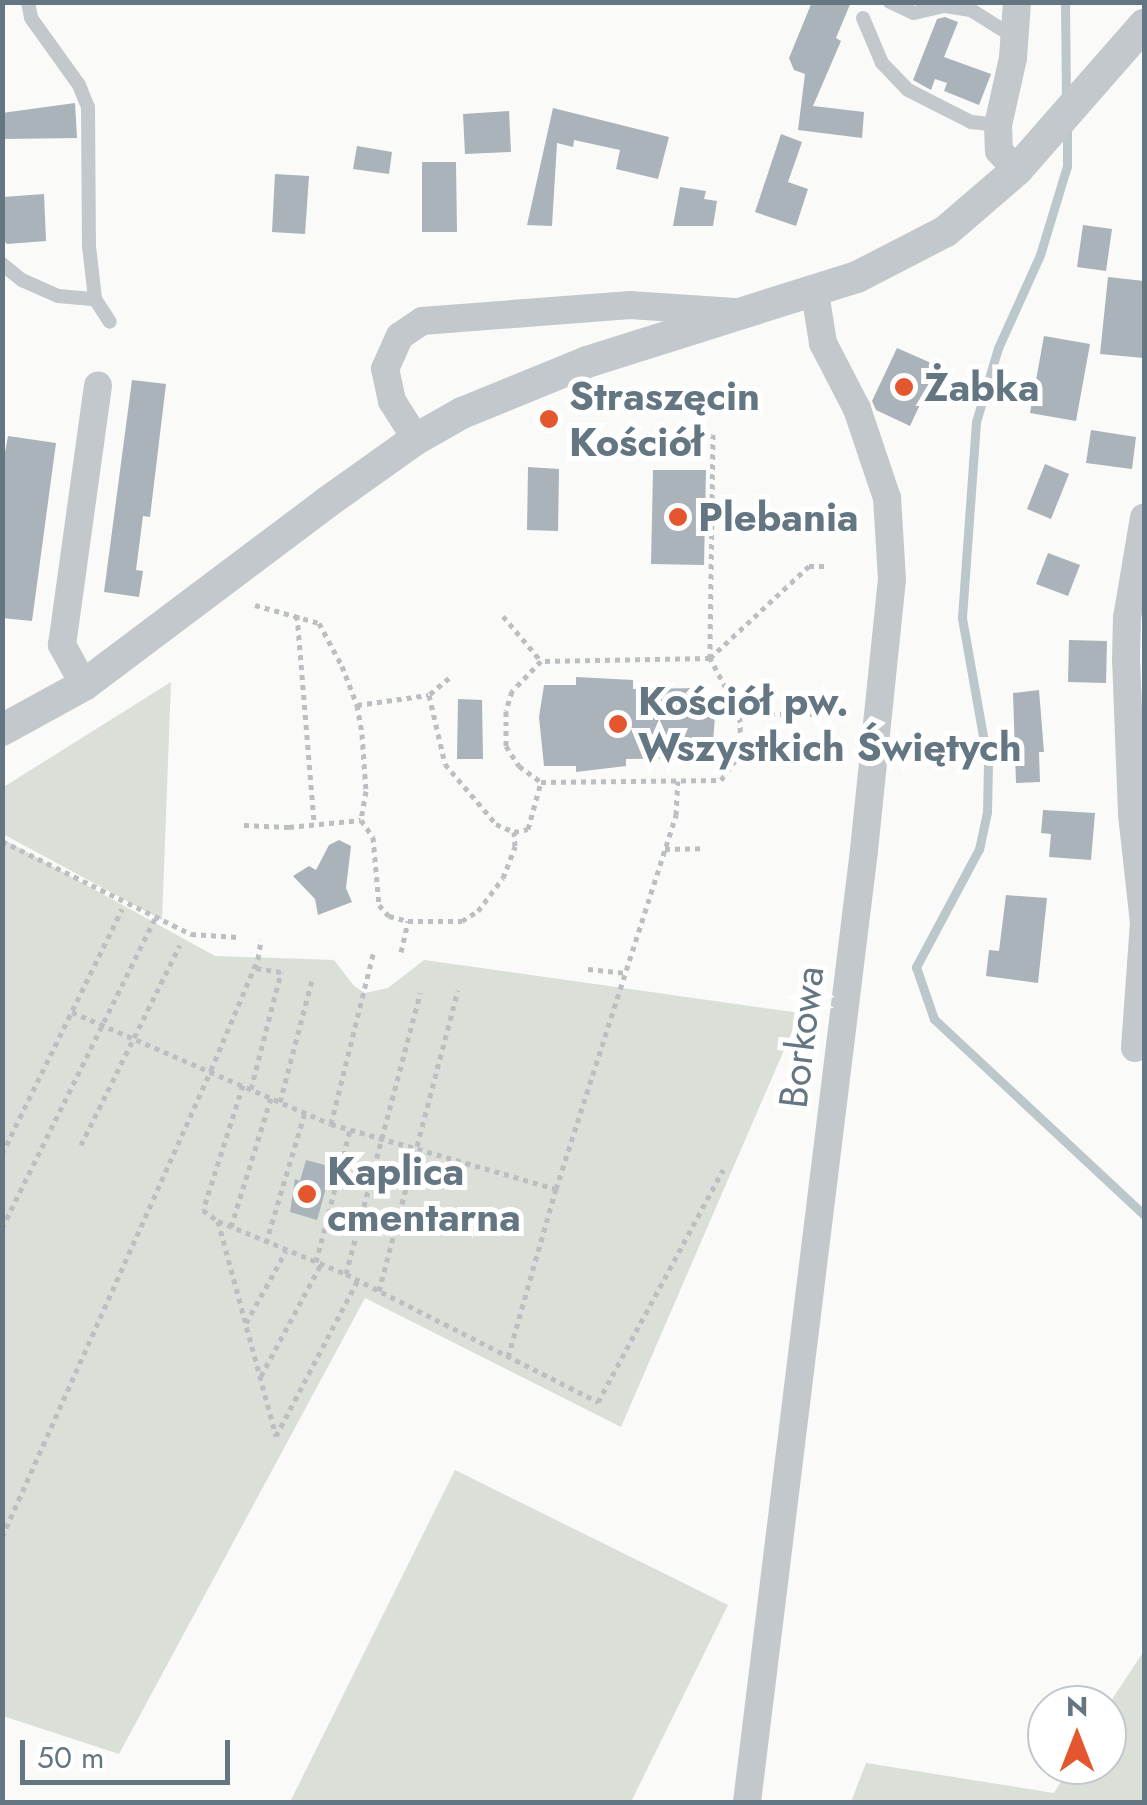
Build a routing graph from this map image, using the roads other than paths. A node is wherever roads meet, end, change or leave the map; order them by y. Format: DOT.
graph roads {
  1 [pos="28,2"];
  2 [pos="890,2"];
  3 [pos="1017,2"];
  4 [pos="863,18"];
  5 [pos="1140,32"];
  6 [pos="1014,37"];
  7 [pos="998,125"];
  8 [pos="1028,158"];
  9 [pos="2,264"];
  10 [pos="816,293"];
  11 [pos="94,299"];
  12 [pos="747,312"];
  13 [pos="110,322"];
  14 [pos="98,385"];
  15 [pos="416,440"];
  16 [pos="1144,517"];
  17 [pos="84,685"];
  18 [pos="2,730"];
  19 [pos="1135,1048"];
  20 [pos="747,1802"];
  1 -- 11 [label="lane"];
  2 -- 6 [label="lane"];
  3 -- 6 [label="street"];
  4 -- 7 [label="lane"];
  5 -- 8 [label="street"];
  6 -- 7 [label="street"];
  7 -- 8 [label="street"];
  8 -- 10 [label="street"];
  9 -- 11 [label="lane"];
  10 -- 12 [label="street"];
  10 -- 20 [label="street, Borkowa"];
  11 -- 13 [label="lane"];
  12 -- 15 [label="street"];
  12 -- 15 [label="street"];
  14 -- 17 [label="street"];
  15 -- 17 [label="street"];
  16 -- 19 [label="street"];
  17 -- 18 [label="street"];
}
